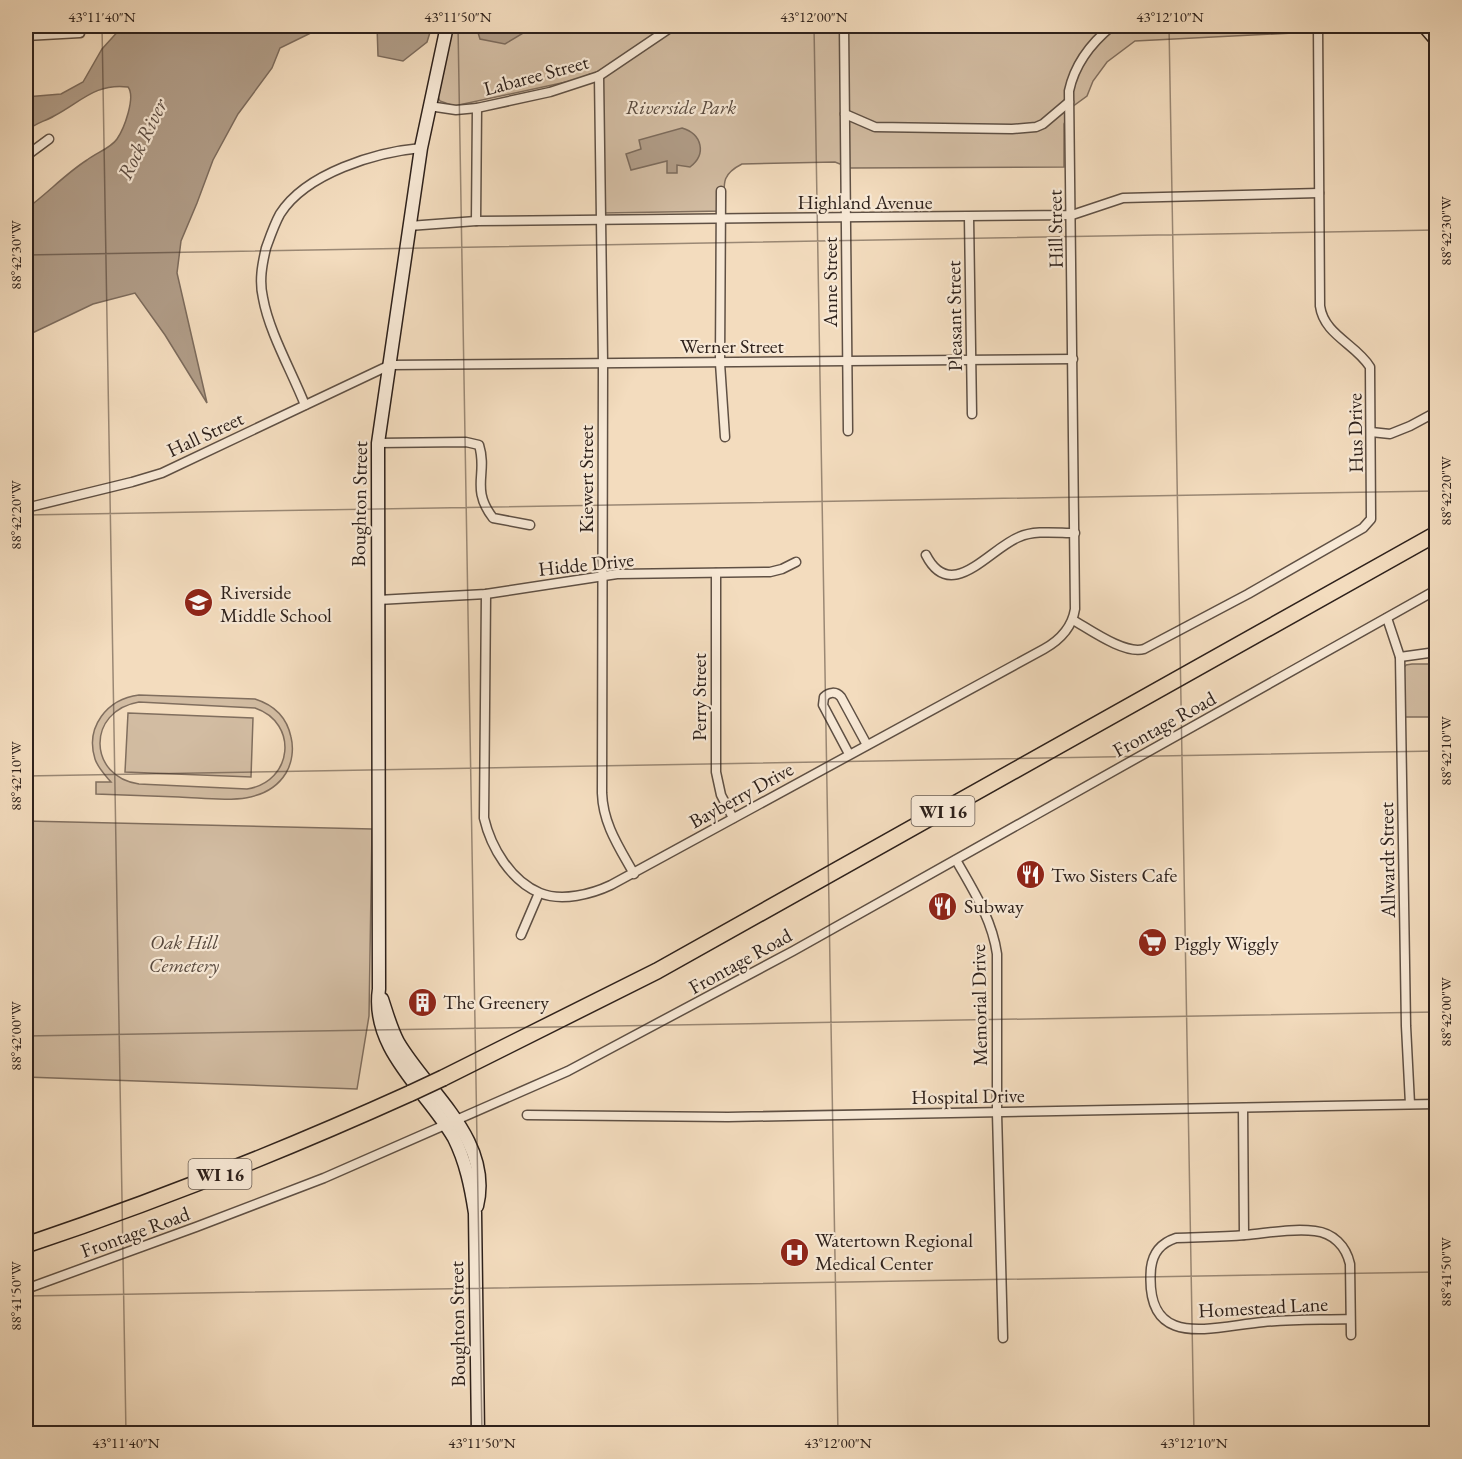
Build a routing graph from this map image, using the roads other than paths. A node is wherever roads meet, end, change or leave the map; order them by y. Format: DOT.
graph roads {
  1 [pos="447,26"];
  2 [pos="673,26"];
  3 [pos="844,26"];
  4 [pos="1112,26"];
  5 [pos="1318,26"];
  6 [pos="1424,26"];
  7 [pos="81,29"];
  8 [pos="26,36"];
  9 [pos="1437,40"];
  10 [pos="599,76"];
  11 [pos="1069,102"];
  12 [pos="429,106"];
  13 [pos="477,108"];
  14 [pos="845,114"];
  15 [pos="49,139"];
  16 [pos="422,148"];
  17 [pos="26,156"];
  18 [pos="721,191"];
  19 [pos="1319,194"];
  20 [pos="1072,216"];
  21 [pos="969,217"];
  22 [pos="846,218"];
  23 [pos="600,220"];
  24 [pos="720,220"];
  25 [pos="476,221"];
  26 [pos="409,226"];
  27 [pos="1073,359"];
  28 [pos="970,361"];
  29 [pos="603,362"];
  30 [pos="848,362"];
  31 [pos="720,363"];
  32 [pos="390,365"];
  33 [pos="305,405"];
  34 [pos="1437,411"];
  35 [pos="972,414"];
  36 [pos="848,431"];
  37 [pos="1371,432"];
  38 [pos="725,437"];
  39 [pos="378,443"];
  40 [pos="26,508"];
  41 [pos="530,525"];
  42 [pos="1075,533"];
  43 [pos="1437,534"];
  44 [pos="926,555"];
  45 [pos="796,562"];
  46 [pos="716,573"];
  47 [pos="602,576"];
  48 [pos="1437,590"];
  49 [pos="486,594"];
  50 [pos="378,600"];
  51 [pos="1387,618"];
  52 [pos="1073,620"];
  53 [pos="1437,652"];
  54 [pos="1400,657"];
  55 [pos="867,745"];
  56 [pos="849,754"];
  57 [pos="733,818"];
  58 [pos="956,860"];
  59 [pos="634,874"];
  60 [pos="539,893"];
  61 [pos="521,935"];
  62 [pos="1410,1104"];
  63 [pos="1437,1104"];
  64 [pos="1243,1108"];
  65 [pos="996,1113"];
  66 [pos="527,1114"];
  67 [pos="451,1123"];
  68 [pos="1244,1235"];
  69 [pos="26,1245"];
  70 [pos="26,1289"];
  71 [pos="1350,1319"];
  72 [pos="1351,1335"];
  73 [pos="1003,1338"];
  74 [pos="478,1434"];
  1 -- 12 [label="street, Boughton Street"];
  2 -- 10 [label="street, Labaree Street"];
  3 -- 14 [label="street, Anne Street"];
  4 -- 11 [label="street, Hill Street"];
  5 -- 19 [label="street, Hus Drive"];
  6 -- 9 [label="street"];
  7 -- 8 [label="street"];
  10 -- 13 [label="street, Labaree Street"];
  10 -- 23 [label="street, Kiewert Street"];
  11 -- 14 [label="street"];
  11 -- 20 [label="street, Hill Street"];
  12 -- 13 [label="street, Labaree Street"];
  12 -- 16 [label="street, Boughton Street"];
  13 -- 25 [label="street"];
  14 -- 22 [label="street, Anne Street"];
  15 -- 17 [label="street"];
  16 -- 26 [label="street, Boughton Street"];
  16 -- 33 [label="street"];
  18 -- 24 [label="street"];
  19 -- 20 [label="street, Highland Avenue"];
  19 -- 37 [label="street, Hus Drive"];
  20 -- 21 [label="street, Highland Avenue"];
  20 -- 27 [label="street, Hill Street"];
  21 -- 22 [label="street, Highland Avenue"];
  21 -- 28 [label="street, Pleasant Street"];
  22 -- 24 [label="street, Highland Avenue"];
  22 -- 30 [label="street, Anne Street"];
  23 -- 24 [label="street, Highland Avenue"];
  23 -- 25 [label="street, Highland Avenue"];
  23 -- 29 [label="street, Kiewert Street"];
  24 -- 31 [label="street"];
  25 -- 26 [label="street, Highland Avenue"];
  26 -- 32 [label="street, Boughton Street"];
  27 -- 28 [label="street, Werner Street"];
  27 -- 42 [label="street, Hill Street"];
  28 -- 30 [label="street, Werner Street"];
  28 -- 35 [label="street, Pleasant Street"];
  29 -- 31 [label="street, Werner Street"];
  29 -- 32 [label="street, Werner Street"];
  29 -- 47 [label="street, Kiewert Street"];
  30 -- 31 [label="street, Werner Street"];
  30 -- 36 [label="street, Anne Street"];
  31 -- 38 [label="street"];
  32 -- 33 [label="street, Hall Street"];
  32 -- 39 [label="street, Boughton Street"];
  33 -- 40 [label="street, Hall Street"];
  34 -- 37 [label="street"];
  37 -- 52 [label="street, Hus Drive"];
  39 -- 41 [label="street"];
  39 -- 50 [label="street, Boughton Street"];
  42 -- 44 [label="street"];
  42 -- 52 [label="street"];
  43 -- 69 [label="highway, WI 16, bridge"];
  45 -- 46 [label="street, Hidde Drive"];
  46 -- 47 [label="street, Hidde Drive"];
  46 -- 57 [label="street, Perry Street"];
  47 -- 49 [label="street, Hidde Drive"];
  47 -- 59 [label="street, Kiewert Street"];
  48 -- 51 [label="street, Frontage Road"];
  49 -- 50 [label="street, Hidde Drive"];
  49 -- 60 [label="street"];
  50 -- 67 [label="street, Boughton Street"];
  51 -- 54 [label="street, Allwardt Street"];
  51 -- 58 [label="street, Frontage Road"];
  52 -- 55 [label="street, Bayberry Drive"];
  53 -- 54 [label="street"];
  54 -- 62 [label="street, Allwardt Street"];
  55 -- 56 [label="street, Bayberry Drive"];
  55 -- 56 [label="street"];
  56 -- 57 [label="street, Bayberry Drive"];
  57 -- 59 [label="street, Bayberry Drive"];
  58 -- 65 [label="street, Memorial Drive"];
  58 -- 67 [label="street, Frontage Road"];
  59 -- 60 [label="street, Bayberry Drive"];
  60 -- 61 [label="street"];
  62 -- 63 [label="street, Hospital Drive"];
  62 -- 64 [label="street, Hospital Drive"];
  64 -- 65 [label="street, Hospital Drive"];
  64 -- 68 [label="street"];
  65 -- 66 [label="street, Hospital Drive"];
  65 -- 73 [label="street, Memorial Drive"];
  67 -- 70 [label="street, Frontage Road"];
  67 -- 74 [label="street, Boughton Street"];
  68 -- 71 [label="street"];
  68 -- 71 [label="street, Homestead Lane"];
  71 -- 72 [label="street"];
}
